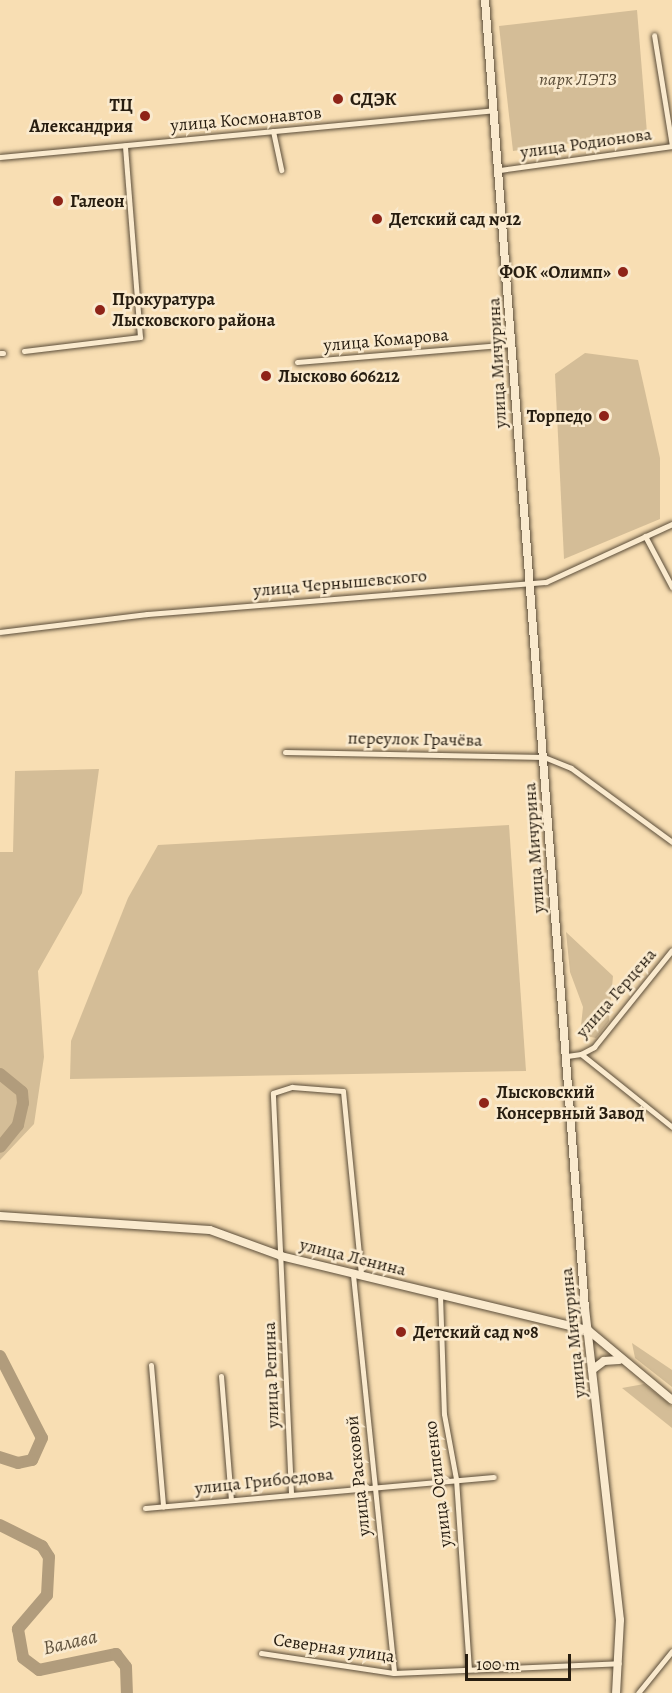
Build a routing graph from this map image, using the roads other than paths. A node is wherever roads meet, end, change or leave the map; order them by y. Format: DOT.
graph roads {
  1 [pos="485,0"];
  2 [pos="654,35"];
  3 [pos="494,110"];
  4 [pos="273,131"];
  5 [pos="125,146"];
  6 [pos="0,158"];
  7 [pos="281,170"];
  8 [pos="500,171"];
  9 [pos="512,344"];
  10 [pos="24,351"];
  11 [pos="297,363"];
  12 [pos="672,524"];
  13 [pos="645,536"];
  14 [pos="530,583"];
  15 [pos="672,587"];
  16 [pos="0,632"];
  17 [pos="285,752"];
  18 [pos="544,757"];
  19 [pos="672,842"];
  20 [pos="672,950"];
  21 [pos="581,1054"];
  22 [pos="567,1056"];
  23 [pos="343,1091"];
  24 [pos="672,1127"];
  25 [pos="0,1216"];
  26 [pos="281,1256"];
  27 [pos="357,1276"];
  28 [pos="440,1295"];
  29 [pos="588,1330"];
  30 [pos="619,1360"];
  31 [pos="151,1365"];
  32 [pos="592,1370"];
  33 [pos="221,1376"];
  34 [pos="672,1400"];
  35 [pos="494,1477"];
  36 [pos="456,1479"];
  37 [pos="374,1485"];
  38 [pos="291,1493"];
  39 [pos="231,1499"];
  40 [pos="163,1506"];
  41 [pos="145,1508"];
  42 [pos="672,1650"];
  43 [pos="261,1653"];
  44 [pos="619,1663"];
  45 [pos="469,1669"];
  46 [pos="394,1673"];
  47 [pos="616,1693"];
  48 [pos="638,1693"];
  1 -- 3 [label="main road, улица Мичурина"];
  2 -- 8 [label="street, улица Родионова"];
  3 -- 4 [label="street, улица Космонавтов"];
  3 -- 8 [label="main road, улица Мичурина"];
  4 -- 5 [label="street, улица Космонавтов"];
  4 -- 7 [label="street"];
  5 -- 6 [label="street, улица Космонавтов"];
  5 -- 10 [label="street"];
  8 -- 9 [label="main road, улица Мичурина"];
  9 -- 11 [label="street, улица Комарова"];
  9 -- 14 [label="main road, улица Мичурина"];
  12 -- 13 [label="street, улица Чернышевского"];
  13 -- 14 [label="street, улица Чернышевского"];
  13 -- 15 [label="street"];
  14 -- 16 [label="street, улица Чернышевского"];
  14 -- 18 [label="main road, улица Мичурина"];
  17 -- 18 [label="street, переулок Грачёва"];
  18 -- 19 [label="street"];
  18 -- 22 [label="main road, улица Мичурина"];
  20 -- 21 [label="street, улица Герцена"];
  21 -- 22 [label="street"];
  21 -- 24 [label="street"];
  22 -- 29 [label="main road, улица Мичурина"];
  23 -- 26 [label="street, улица Репина"];
  23 -- 27 [label="street, улица Расковой"];
  25 -- 26 [label="main road, улица Ленина"];
  26 -- 27 [label="main road, улица Ленина"];
  26 -- 38 [label="street, улица Репина"];
  27 -- 28 [label="main road, улица Ленина"];
  27 -- 37 [label="street, улица Расковой"];
  28 -- 29 [label="main road, улица Ленина"];
  28 -- 36 [label="street, улица Осипенко"];
  29 -- 30 [label="main road"];
  29 -- 32 [label="main road, улица Мичурина"];
  30 -- 32 [label="main road"];
  30 -- 34 [label="main road"];
  31 -- 40 [label="street"];
  32 -- 44 [label="main road, улица Мичурина"];
  33 -- 39 [label="street"];
  35 -- 36 [label="street, улица Грибоедова"];
  36 -- 37 [label="street, улица Грибоедова"];
  36 -- 45 [label="street, улица Осипенко"];
  37 -- 38 [label="street, улица Грибоедова"];
  37 -- 46 [label="street, улица Расковой"];
  38 -- 39 [label="street, улица Грибоедова"];
  39 -- 40 [label="street, улица Грибоедова"];
  40 -- 41 [label="street, улица Грибоедова"];
  42 -- 48 [label="street"];
  43 -- 46 [label="street, Северная улица"];
  44 -- 45 [label="street, Северная улица"];
  44 -- 47 [label="main road, улица Мичурина"];
  45 -- 46 [label="street, Северная улица"];
}
